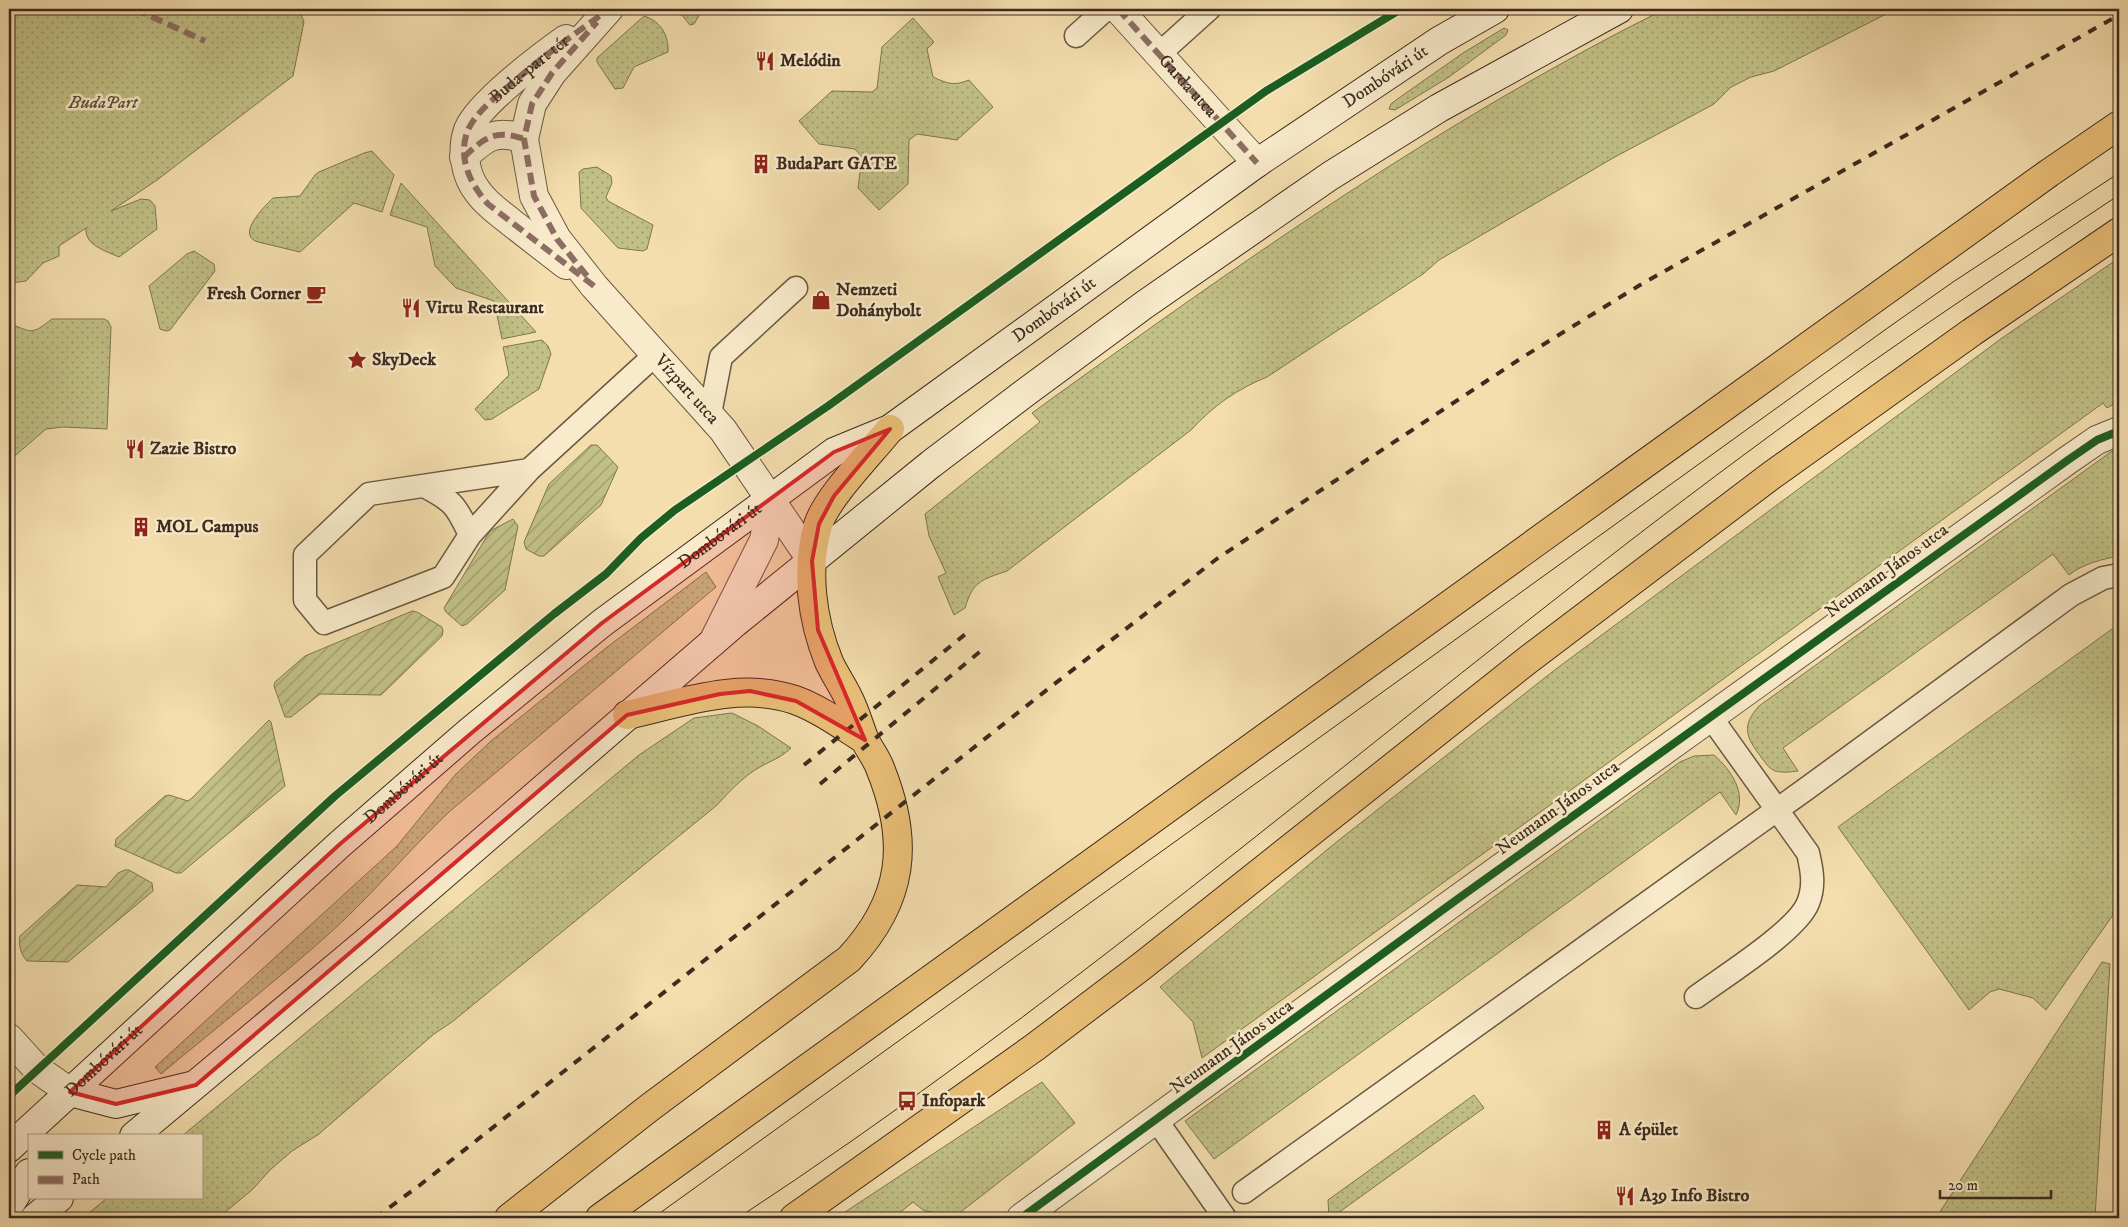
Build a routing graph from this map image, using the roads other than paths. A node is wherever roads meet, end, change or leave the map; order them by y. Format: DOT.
graph roads {
  1 [pos="609,9"];
  2 [pos="1106,9"];
  3 [pos="1118,9"];
  4 [pos="1209,9"];
  5 [pos="1495,9"];
  6 [pos="1619,9"];
  7 [pos="1076,36"];
  8 [pos="1160,54"];
  9 [pos="2119,125"];
  10 [pos="524,139"];
  11 [pos="464,157"];
  12 [pos="1257,163"];
  13 [pos="2119,232"];
  14 [pos="594,286"];
  15 [pos="796,288"];
  16 [pos="656,354"];
  17 [pos="710,414"];
  18 [pos="890,429"];
  19 [pos="2119,431"];
  20 [pos="529,470"];
  21 [pos="424,486"];
  22 [pos="771,499"];
  23 [pos="470,535"];
  24 [pos="812,561"];
  25 [pos="2119,575"];
  26 [pos="713,642"];
  27 [pos="627,716"];
  28 [pos="1710,716"];
  29 [pos="865,740"];
  30 [pos="1777,810"];
  31 [pos="1696,997"];
  32 [pos="9,1038"];
  33 [pos="196,1085"];
  34 [pos="70,1092"];
  35 [pos="1157,1121"];
  36 [pos="49,1134"];
  37 [pos="136,1134"];
  38 [pos="9,1148"];
  39 [pos="28,1175"];
  40 [pos="1244,1192"];
  41 [pos="57,1200"];
  42 [pos="9,1206"];
  43 [pos="35,1218"];
  44 [pos="509,1218"];
  45 [pos="600,1218"];
  46 [pos="794,1218"];
  47 [pos="1021,1218"];
  48 [pos="1225,1218"];
  1 -- 10 [label="main road, Buda-part tér"];
  1 -- 11 [label="main road, Buda-part tér"];
  2 -- 7 [label="lane"];
  3 -- 8 [label="main road, Garda utca"];
  4 -- 8 [label="lane"];
  5 -- 12 [label="main road, Dombóvári út"];
  6 -- 24 [label="main road"];
  8 -- 12 [label="main road, Garda utca"];
  9 -- 45 [label="main road"];
  10 -- 11 [label="main road"];
  10 -- 14 [label="main road, Buda-part tér"];
  11 -- 14 [label="main road, Buda-part tér"];
  12 -- 18 [label="main road, Dombóvári út"];
  13 -- 46 [label="main road"];
  14 -- 16 [label="main road, Vízpart utca"];
  15 -- 17 [label="lane"];
  16 -- 17 [label="main road, Vízpart utca"];
  16 -- 20 [label="lane"];
  17 -- 22 [label="main road, Vízpart utca"];
  18 -- 22 [label="main road, Dombóvári út"];
  18 -- 24 [label="main road"];
  19 -- 28 [label="main road, Neumann János utca"];
  20 -- 21 [label="lane"];
  20 -- 23 [label="lane"];
  21 -- 23 [label="lane"];
  21 -- 23 [label="lane"];
  22 -- 24 [label="main road, Vízpart utca"];
  22 -- 26 [label="main road"];
  22 -- 34 [label="main road, Dombóvári út"];
  24 -- 26 [label="main road"];
  24 -- 29 [label="main road"];
  25 -- 30 [label="lane"];
  26 -- 27 [label="main road"];
  27 -- 29 [label="main road"];
  27 -- 33 [label="main road"];
  28 -- 30 [label="lane"];
  28 -- 35 [label="main road, Neumann János utca"];
  29 -- 44 [label="main road"];
  30 -- 31 [label="lane"];
  30 -- 40 [label="lane"];
  32 -- 34 [label="main road"];
  33 -- 34 [label="main road"];
  33 -- 37 [label="main road"];
  34 -- 36 [label="main road"];
  34 -- 38 [label="main road, Dombóvári út"];
  35 -- 47 [label="main road, Neumann János utca"];
  35 -- 48 [label="lane"];
  39 -- 42 [label="main road"];
  41 -- 43 [label="main road"];
}
